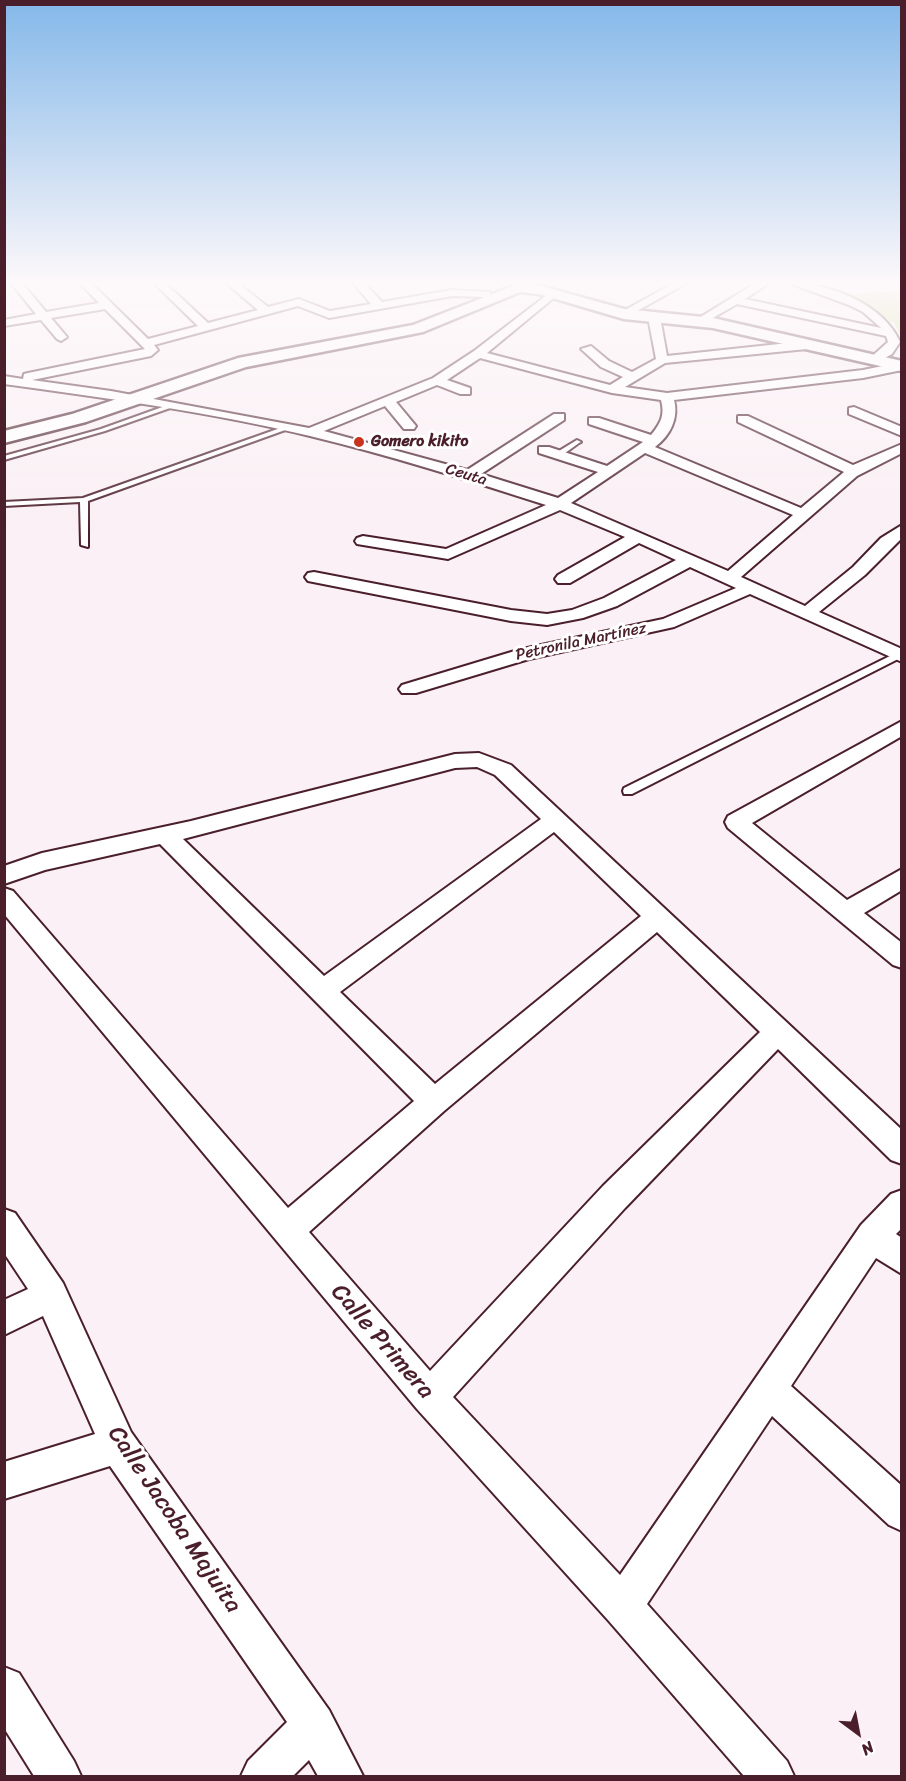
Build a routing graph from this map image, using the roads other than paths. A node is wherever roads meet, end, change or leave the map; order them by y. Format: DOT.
graph roads {
  1 [pos="70,366"];
  2 [pos="217,366"];
  3 [pos="229,366"];
  4 [pos="460,366"];
  5 [pos="524,366"];
  6 [pos="610,366"];
  7 [pos="650,366"];
  8 [pos="902,366"];
  9 [pos="631,376"];
  10 [pos="6,381"];
  11 [pos="437,381"];
  12 [pos="612,389"];
  13 [pos="465,391"];
  14 [pos="667,397"];
  15 [pos="126,399"];
  16 [pos="388,401"];
  17 [pos="168,407"];
  18 [pos="854,411"];
  19 [pos="559,417"];
  20 [pos="743,419"];
  21 [pos="594,421"];
  22 [pos="410,426"];
  23 [pos="286,428"];
  24 [pos="4,432"];
  25 [pos="310,432"];
  26 [pos="902,432"];
  27 [pos="4,437"];
  28 [pos="577,442"];
  29 [pos="650,444"];
  30 [pos="902,448"];
  31 [pos="551,452"];
  32 [pos="4,458"];
  33 [pos="609,471"];
  34 [pos="854,471"];
  35 [pos="469,475"];
  36 [pos="84,500"];
  37 [pos="4,504"];
  38 [pos="560,504"];
  39 [pos="801,513"];
  40 [pos="902,530"];
  41 [pos="638,537"];
  42 [pos="363,541"];
  43 [pos="85,545"];
  44 [pos="689,560"];
  45 [pos="314,577"];
  46 [pos="729,578"];
  47 [pos="564,579"];
  48 [pos="750,588"];
  49 [pos="805,614"];
  50 [pos="900,656"];
  51 [pos="409,688"];
  52 [pos="902,727"];
  53 [pos="628,791"];
  54 [pos="554,821"];
  55 [pos="165,835"];
  56 [pos="4,875"];
  57 [pos="902,878"];
  58 [pos="4,897"];
  59 [pos="845,913"];
  60 [pos="656,918"];
  61 [pos="902,958"];
  62 [pos="322,991"];
  63 [pos="777,1032"];
  64 [pos="434,1102"];
  65 [pos="902,1150"];
  66 [pos="902,1205"];
  67 [pos="4,1224"];
  68 [pos="287,1230"];
  69 [pos="872,1236"];
  70 [pos="902,1258"];
  71 [pos="51,1295"];
  72 [pos="4,1318"];
  73 [pos="769,1389"];
  74 [pos="429,1396"];
  75 [pos="118,1445"];
  76 [pos="4,1481"];
  77 [pos="902,1512"];
  78 [pos="622,1606"];
  79 [pos="4,1688"];
  80 [pos="314,1725"];
  81 [pos="59,1776"];
  82 [pos="263,1776"];
  83 [pos="341,1776"];
  84 [pos="772,1776"];
  1 -- 10 [label="street"];
  2 -- 15 [label="street"];
  3 -- 15 [label="street"];
  4 -- 11 [label="street"];
  5 -- 12 [label="street"];
  6 -- 9 [label="street"];
  7 -- 9 [label="street"];
  8 -- 14 [label="street"];
  9 -- 12 [label="street"];
  10 -- 15 [label="street, Ceuta"];
  11 -- 13 [label="street"];
  11 -- 16 [label="street"];
  12 -- 14 [label="street"];
  14 -- 29 [label="street"];
  15 -- 17 [label="street, Ceuta"];
  15 -- 24 [label="street"];
  15 -- 27 [label="street"];
  16 -- 22 [label="street"];
  16 -- 25 [label="street"];
  17 -- 23 [label="street, Ceuta"];
  17 -- 32 [label="lane"];
  18 -- 26 [label="street"];
  19 -- 35 [label="street"];
  20 -- 34 [label="street"];
  21 -- 29 [label="street"];
  23 -- 25 [label="street, Ceuta"];
  23 -- 36 [label="lane"];
  25 -- 35 [label="street, Ceuta"];
  28 -- 31 [label="lane"];
  29 -- 33 [label="street"];
  29 -- 39 [label="street"];
  30 -- 34 [label="street"];
  31 -- 33 [label="street"];
  33 -- 38 [label="street"];
  34 -- 39 [label="street"];
  35 -- 38 [label="street, Ceuta"];
  36 -- 37 [label="lane"];
  36 -- 43 [label="lane"];
  38 -- 41 [label="street, Ceuta"];
  38 -- 42 [label="street"];
  39 -- 46 [label="street"];
  40 -- 49 [label="street"];
  41 -- 44 [label="street, Ceuta"];
  41 -- 47 [label="street"];
  44 -- 45 [label="street"];
  44 -- 46 [label="street, Ceuta"];
  46 -- 48 [label="street, Ceuta"];
  48 -- 49 [label="street, Ceuta"];
  48 -- 51 [label="street, Petronila Martínez"];
  49 -- 50 [label="street, Ceuta"];
  50 -- 53 [label="lane"];
  52 -- 59 [label="street"];
  54 -- 55 [label="street"];
  54 -- 60 [label="street"];
  54 -- 62 [label="street"];
  55 -- 56 [label="street"];
  55 -- 62 [label="street"];
  57 -- 59 [label="street"];
  58 -- 68 [label="street, Calle Primera"];
  59 -- 61 [label="street"];
  60 -- 63 [label="street"];
  60 -- 64 [label="street"];
  62 -- 64 [label="street"];
  63 -- 65 [label="street"];
  63 -- 74 [label="street"];
  64 -- 68 [label="street"];
  66 -- 69 [label="street"];
  67 -- 71 [label="street, Calle Jacoba Majuita"];
  68 -- 74 [label="street, Calle Primera"];
  69 -- 70 [label="street"];
  69 -- 73 [label="street"];
  71 -- 72 [label="street"];
  71 -- 75 [label="street, Calle Jacoba Majuita"];
  73 -- 77 [label="street"];
  73 -- 78 [label="street"];
  74 -- 78 [label="street, Calle Primera"];
  75 -- 76 [label="street"];
  75 -- 80 [label="street, Calle Jacoba Majuita"];
  78 -- 84 [label="street, Calle Primera"];
  79 -- 81 [label="street"];
  80 -- 82 [label="street"];
  80 -- 83 [label="street, Calle Jacoba Majuita"];
}
